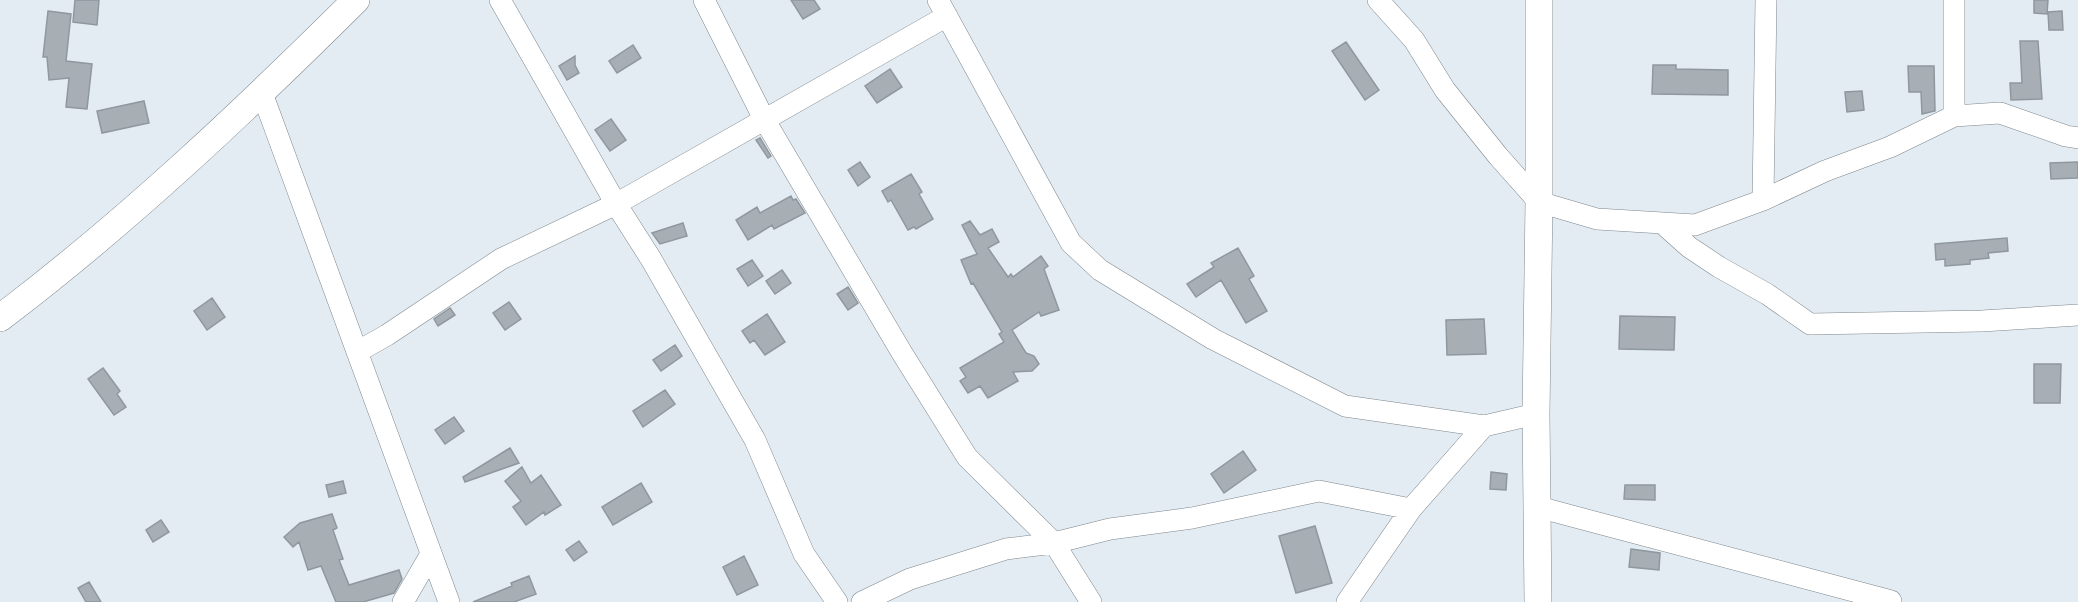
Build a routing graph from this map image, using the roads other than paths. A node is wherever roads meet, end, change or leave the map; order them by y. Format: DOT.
graph roads {
  1 [pos="356,0"];
  2 [pos="501,0"];
  3 [pos="704,0"];
  4 [pos="1378,0"];
  5 [pos="1539,0"];
  6 [pos="1766,0"];
  7 [pos="1954,0"];
  8 [pos="943,8"];
  9 [pos="262,93"];
  10 [pos="1954,116"];
  11 [pos="764,119"];
  12 [pos="2078,138"];
  13 [pos="1762,200"];
  14 [pos="1539,201"];
  15 [pos="616,204"];
  16 [pos="1662,223"];
  17 [pos="2078,315"];
  18 [pos="0,318"];
  19 [pos="357,352"];
  20 [pos="1536,414"];
  21 [pos="1484,426"];
  22 [pos="1538,507"];
  23 [pos="1412,509"];
  24 [pos="1053,543"];
  25 [pos="431,554"];
  26 [pos="403,602"];
  27 [pos="449,602"];
  28 [pos="837,602"];
  29 [pos="862,602"];
  30 [pos="1091,602"];
  31 [pos="1347,602"];
  32 [pos="1538,602"];
  33 [pos="1891,602"];
  1 -- 9 [label="main road"];
  2 -- 15 [label="street"];
  3 -- 11 [label="street"];
  4 -- 14 [label="street"];
  5 -- 14 [label="main road"];
  6 -- 13 [label="street"];
  7 -- 10 [label="street"];
  8 -- 11 [label="street"];
  8 -- 21 [label="street"];
  9 -- 18 [label="main road"];
  9 -- 19 [label="street"];
  10 -- 12 [label="street"];
  10 -- 13 [label="street"];
  11 -- 15 [label="street"];
  11 -- 24 [label="street"];
  13 -- 16 [label="street"];
  14 -- 16 [label="street"];
  14 -- 20 [label="main road"];
  15 -- 19 [label="street"];
  15 -- 28 [label="street"];
  16 -- 17 [label="street"];
  19 -- 25 [label="street"];
  20 -- 21 [label="street"];
  20 -- 22 [label="main road"];
  21 -- 23 [label="street"];
  22 -- 32 [label="main road"];
  22 -- 33 [label="street"];
  23 -- 24 [label="street"];
  23 -- 31 [label="street"];
  24 -- 29 [label="street"];
  24 -- 30 [label="street"];
  25 -- 26 [label="street"];
  25 -- 27 [label="street"];
}
